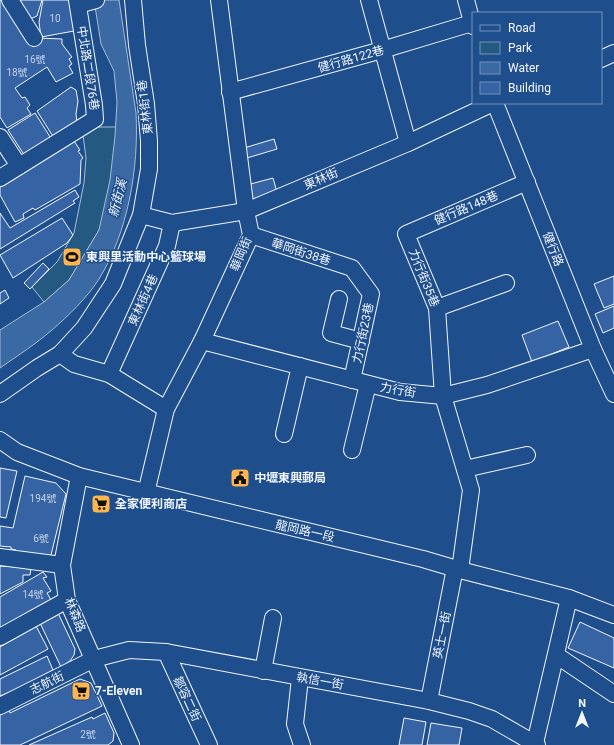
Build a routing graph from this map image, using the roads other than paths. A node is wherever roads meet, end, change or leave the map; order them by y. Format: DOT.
graph roads {
  1 [pos="10,0"];
  2 [pos="133,0"];
  3 [pos="219,0"];
  4 [pos="369,0"];
  5 [pos="466,0"];
  6 [pos="85,2"];
  7 [pos="472,21"];
  8 [pos="472,24"];
  9 [pos="34,38"];
  10 [pos="382,50"];
  11 [pos="614,53"];
  12 [pos="602,59"];
  13 [pos="230,92"];
  14 [pos="492,104"];
  15 [pos="494,104"];
  16 [pos="0,137"];
  17 [pos="408,143"];
  18 [pos="19,166"];
  19 [pos="0,178"];
  20 [pos="527,182"];
  21 [pos="246,211"];
  22 [pos="141,215"];
  23 [pos="172,223"];
  24 [pos="406,234"];
  25 [pos="251,236"];
  26 [pos="352,268"];
  27 [pos="506,283"];
  28 [pos="339,300"];
  29 [pos="437,308"];
  30 [pos="202,341"];
  31 [pos="361,341"];
  32 [pos="593,349"];
  33 [pos="60,354"];
  34 [pos="300,366"];
  35 [pos="109,374"];
  36 [pos="360,382"];
  37 [pos="0,394"];
  38 [pos="614,394"];
  39 [pos="443,396"];
  40 [pos="166,409"];
  41 [pos="284,434"];
  42 [pos="1,442"];
  43 [pos="352,450"];
  44 [pos="527,455"];
  45 [pos="465,469"];
  46 [pos="79,476"];
  47 [pos="146,493"];
  48 [pos="0,557"];
  49 [pos="62,564"];
  50 [pos="457,569"];
  51 [pos="569,598"];
  52 [pos="68,600"];
  53 [pos="614,615"];
  54 [pos="273,618"];
  55 [pos="0,637"];
  56 [pos="166,652"];
  57 [pos="556,655"];
  58 [pos="94,660"];
  59 [pos="263,671"];
  60 [pos="300,678"];
  61 [pos="614,694"];
  62 [pos="429,701"];
  63 [pos="0,706"];
  64 [pos="127,744"];
  65 [pos="536,744"];
  66 [pos="209,745"];
  67 [pos="302,745"];
  1 -- 9 [label="street"];
  2 -- 22 [label="street, 東林街1巷"];
  3 -- 13 [label="street, 華岡街"];
  4 -- 10 [label="street"];
  5 -- 7 [label="street"];
  6 -- 18 [label="street, 中北路二段76巷"];
  8 -- 10 [label="street, 健行路122巷"];
  10 -- 13 [label="street, 健行路122巷"];
  10 -- 17 [label="street"];
  11 -- 12 [label="street"];
  13 -- 21 [label="street, 華岡街"];
  14 -- 17 [label="street, 東林街"];
  15 -- 20 [label="street, 健行路"];
  16 -- 18 [label="street"];
  17 -- 21 [label="street, 東林街"];
  18 -- 19 [label="street"];
  20 -- 24 [label="street, 健行路148巷"];
  20 -- 32 [label="street, 健行路"];
  21 -- 23 [label="street, 東林街"];
  21 -- 25 [label="street, 華岡街"];
  22 -- 23 [label="street, 東林街"];
  22 -- 33 [label="street, 東林街1巷"];
  23 -- 35 [label="street, 東林街4巷"];
  24 -- 29 [label="street, 力行街35巷"];
  25 -- 26 [label="street, 華岡街38巷"];
  25 -- 30 [label="street, 華岡街"];
  26 -- 31 [label="street, 力行街23巷"];
  27 -- 29 [label="street"];
  28 -- 31 [label="street"];
  29 -- 39 [label="street, 力行街35巷"];
  30 -- 34 [label="street, 力行街"];
  30 -- 40 [label="street, 華岡街"];
  31 -- 36 [label="street, 力行街23巷"];
  32 -- 38 [label="street, 健行路"];
  32 -- 39 [label="street, 力行街"];
  33 -- 35 [label="street"];
  33 -- 37 [label="street, 東林街1巷"];
  34 -- 36 [label="street, 力行街"];
  34 -- 41 [label="street"];
  35 -- 40 [label="street"];
  36 -- 39 [label="street, 力行街"];
  36 -- 43 [label="street, 力行街23巷"];
  39 -- 45 [label="street, 力行街35巷"];
  40 -- 47 [label="street, 華岡街"];
  42 -- 46 [label="street, 龍岡路一段"];
  44 -- 45 [label="street"];
  45 -- 50 [label="street, 英士一街"];
  46 -- 47 [label="street, 龍岡路一段"];
  46 -- 49 [label="street, 林森路"];
  47 -- 50 [label="street, 龍岡路一段"];
  48 -- 49 [label="street"];
  49 -- 52 [label="street, 林森路"];
  50 -- 51 [label="street, 龍岡路一段"];
  50 -- 62 [label="street, 英士一街"];
  51 -- 53 [label="street, 龍岡路一段"];
  51 -- 57 [label="street"];
  52 -- 55 [label="street"];
  52 -- 58 [label="street, 林森路"];
  54 -- 59 [label="street"];
  56 -- 58 [label="street, 執信一街"];
  56 -- 59 [label="street, 執信一街"];
  56 -- 66 [label="street, 鄒容二街"];
  57 -- 61 [label="street"];
  57 -- 65 [label="street"];
  58 -- 63 [label="street, 志航街"];
  58 -- 64 [label="street, 林森路"];
  59 -- 60 [label="street, 執信一街"];
  60 -- 62 [label="street, 執信一街"];
  60 -- 67 [label="street"];
  62 -- 65 [label="street, 執信一街"];
}
